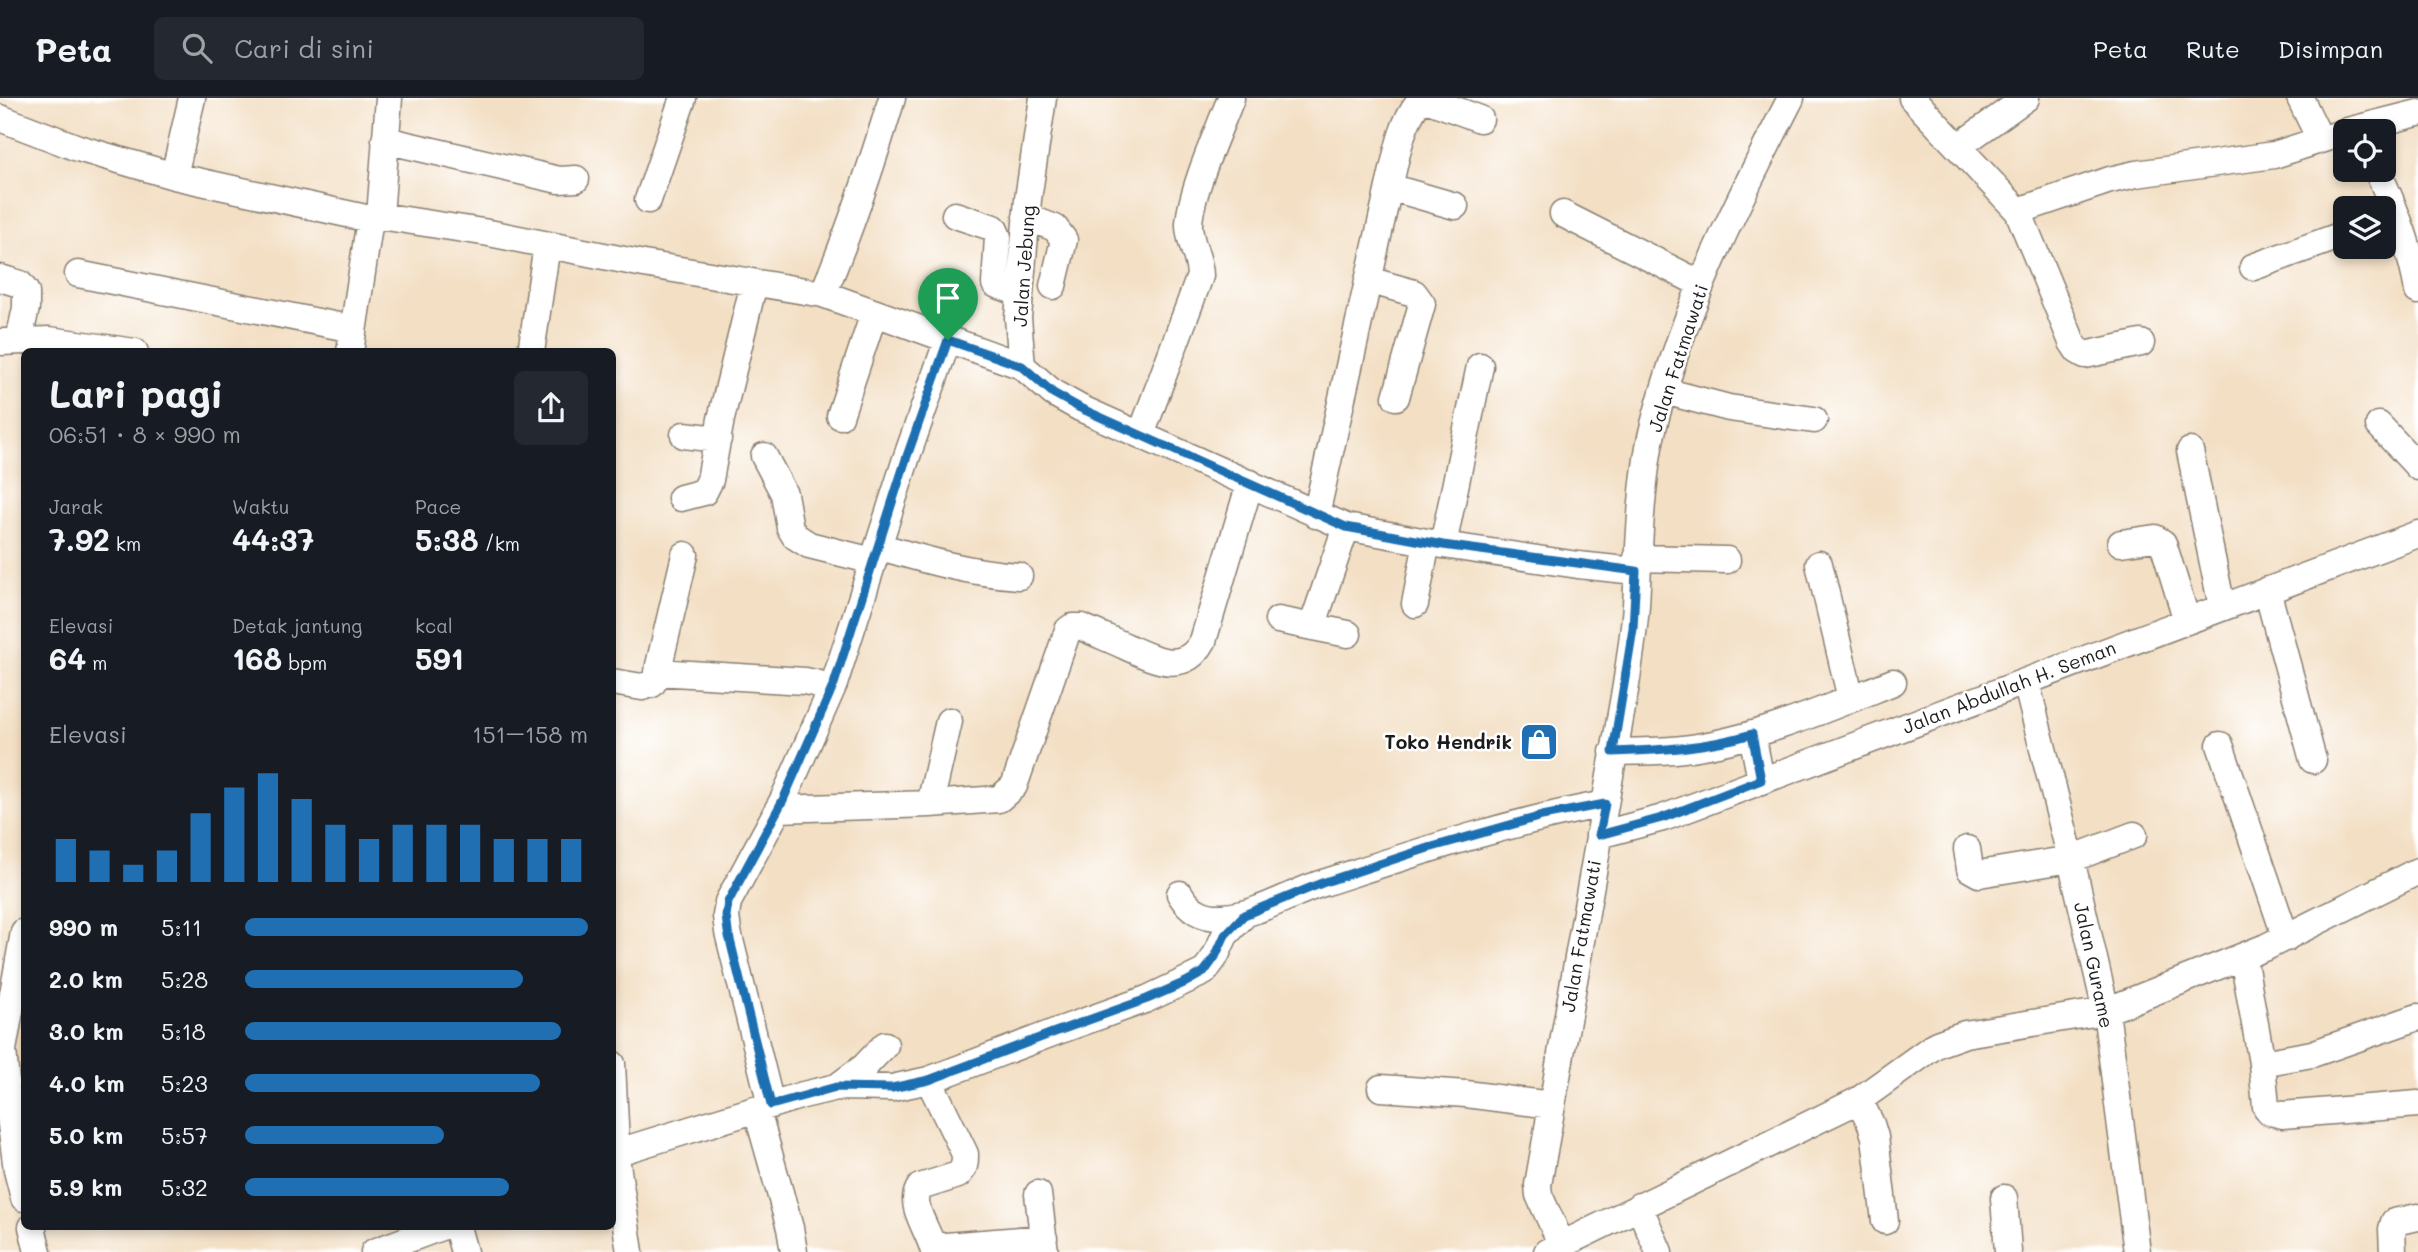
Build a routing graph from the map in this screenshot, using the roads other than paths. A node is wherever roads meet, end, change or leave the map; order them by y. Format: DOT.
graph roads {
  1 [pos="192,98"];
  2 [pos="389,98"];
  3 [pos="683,98"];
  4 [pos="892,98"];
  5 [pos="1043,98"];
  6 [pos="1231,98"];
  7 [pos="1791,98"];
  8 [pos="1912,98"];
  9 [pos="2026,98"];
  10 [pos="2300,98"];
  11 [pos="2418,113"];
  12 [pos="0,118"];
  13 [pos="1480,119"];
  14 [pos="2395,119"];
  15 [pos="2333,123"];
  16 [pos="2333,136"];
  17 [pos="385,140"];
  18 [pos="1959,145"];
  19 [pos="174,176"];
  20 [pos="576,179"];
  21 [pos="1389,187"];
  22 [pos="648,200"];
  23 [pos="1455,206"];
  24 [pos="2018,211"];
  25 [pos="1563,214"];
  26 [pos="955,215"];
  27 [pos="1026,217"];
  28 [pos="375,218"];
  29 [pos="2396,230"];
  30 [pos="2333,238"];
  31 [pos="547,246"];
  32 [pos="2253,267"];
  33 [pos="78,274"];
  34 [pos="0,278"];
  35 [pos="1368,280"];
  36 [pos="754,283"];
  37 [pos="1701,284"];
  38 [pos="1053,286"];
  39 [pos="2418,291"];
  40 [pos="1020,293"];
  41 [pos="823,294"];
  42 [pos="874,313"];
  43 [pos="351,340"];
  44 [pos="948,340"];
  45 [pos="9,341"];
  46 [pos="2141,343"];
  47 [pos="107,348"];
  48 [pos="532,348"];
  49 [pos="1022,366"];
  50 [pos="1480,366"];
  51 [pos="1664,391"];
  52 [pos="1396,397"];
  53 [pos="840,416"];
  54 [pos="1814,420"];
  55 [pos="2379,425"];
  56 [pos="684,435"];
  57 [pos="1141,435"];
  58 [pos="718,439"];
  59 [pos="2190,451"];
  60 [pos="764,456"];
  61 [pos="2418,467"];
  62 [pos="1250,483"];
  63 [pos="681,498"];
  64 [pos="1316,515"];
  65 [pos="1346,527"];
  66 [pos="2418,534"];
  67 [pos="2121,543"];
  68 [pos="1435,544"];
  69 [pos="876,554"];
  70 [pos="685,555"];
  71 [pos="1727,560"];
  72 [pos="1637,564"];
  73 [pos="1819,564"];
  74 [pos="1018,576"];
  75 [pos="2267,590"];
  76 [pos="1415,604"];
  77 [pos="2222,607"];
  78 [pos="1278,620"];
  79 [pos="2187,621"];
  80 [pos="1312,627"];
  81 [pos="1348,634"];
  82 [pos="657,672"];
  83 [pos="1893,682"];
  84 [pos="2026,682"];
  85 [pos="616,683"];
  86 [pos="832,687"];
  87 [pos="1852,699"];
  88 [pos="949,721"];
  89 [pos="1752,734"];
  90 [pos="2220,745"];
  91 [pos="1613,752"];
  92 [pos="2313,760"];
  93 [pos="1761,780"];
  94 [pos="930,804"];
  95 [pos="1605,804"];
  96 [pos="778,809"];
  97 [pos="1599,835"];
  98 [pos="2134,835"];
  99 [pos="1967,849"];
  100 [pos="2071,859"];
  101 [pos="2418,871"];
  102 [pos="1180,894"];
  103 [pos="1244,915"];
  104 [pos="16,932"];
  105 [pos="2286,938"];
  106 [pos="2243,957"];
  107 [pos="2106,1011"];
  108 [pos="2418,1017"];
  109 [pos="885,1045"];
  110 [pos="2,1050"];
  111 [pos="2262,1063"];
  112 [pos="929,1080"];
  113 [pos="836,1087"];
  114 [pos="1381,1088"];
  115 [pos="1859,1100"];
  116 [pos="2418,1104"];
  117 [pos="1551,1105"];
  118 [pos="764,1108"];
  119 [pos="616,1160"];
  120 [pos="21,1186"];
  121 [pos="1038,1194"];
  122 [pos="2004,1198"];
  123 [pos="1639,1206"];
  124 [pos="2418,1217"];
  125 [pos="1885,1221"];
  126 [pos="33,1230"];
  127 [pos="433,1230"];
  128 [pos="458,1230"];
  129 [pos="1045,1245"];
  130 [pos="933,1249"];
  131 [pos="1558,1249"];
  132 [pos="38,1252"];
  133 [pos="374,1252"];
  134 [pos="464,1252"];
  135 [pos="629,1252"];
  136 [pos="794,1252"];
  137 [pos="1659,1252"];
  138 [pos="2008,1252"];
  139 [pos="2137,1252"];
  140 [pos="2393,1252"];
  1 -- 19 [label="street"];
  2 -- 17 [label="street"];
  3 -- 22 [label="street"];
  4 -- 41 [label="street"];
  5 -- 27 [label="street, Jalan Jebung"];
  6 -- 57 [label="street"];
  7 -- 37 [label="street, Jalan Fatmawati"];
  8 -- 18 [label="street"];
  9 -- 18 [label="street"];
  10 -- 15 [label="street"];
  11 -- 14 [label="street"];
  12 -- 19 [label="street"];
  13 -- 21 [label="street"];
  16 -- 24 [label="street"];
  17 -- 20 [label="street"];
  17 -- 28 [label="street"];
  18 -- 24 [label="street"];
  19 -- 28 [label="street"];
  21 -- 23 [label="street"];
  21 -- 35 [label="street"];
  24 -- 46 [label="street"];
  25 -- 37 [label="street"];
  26 -- 40 [label="street"];
  27 -- 38 [label="street"];
  27 -- 40 [label="street, Jalan Jebung"];
  28 -- 31 [label="street"];
  28 -- 43 [label="street"];
  29 -- 39 [label="street"];
  30 -- 32 [label="street"];
  31 -- 36 [label="street"];
  31 -- 48 [label="street"];
  33 -- 43 [label="street"];
  34 -- 45 [label="street"];
  35 -- 52 [label="street"];
  35 -- 64 [label="street"];
  36 -- 41 [label="street"];
  36 -- 58 [label="street"];
  37 -- 51 [label="street, Jalan Fatmawati"];
  40 -- 49 [label="street, Jalan Jebung"];
  41 -- 42 [label="street"];
  42 -- 44 [label="street"];
  42 -- 53 [label="street"];
  44 -- 49 [label="street"];
  44 -- 69 [label="street"];
  45 -- 47 [label="street"];
  49 -- 57 [label="street"];
  50 -- 68 [label="street"];
  51 -- 54 [label="street"];
  51 -- 72 [label="street, Jalan Fatmawati"];
  55 -- 61 [label="street"];
  56 -- 58 [label="street"];
  57 -- 62 [label="street"];
  58 -- 63 [label="street"];
  59 -- 77 [label="street"];
  60 -- 69 [label="street"];
  62 -- 64 [label="street"];
  62 -- 94 [label="street"];
  64 -- 65 [label="street"];
  65 -- 68 [label="street"];
  65 -- 80 [label="street"];
  66 -- 75 [label="street, Jalan Abdullah H. Seman"];
  67 -- 79 [label="street"];
  68 -- 72 [label="street"];
  68 -- 76 [label="street"];
  69 -- 74 [label="street"];
  69 -- 86 [label="street"];
  70 -- 82 [label="street"];
  71 -- 72 [label="street"];
  72 -- 91 [label="street, Jalan Fatmawati"];
  73 -- 87 [label="street"];
  75 -- 77 [label="street, Jalan Abdullah H. Seman"];
  75 -- 92 [label="street"];
  77 -- 79 [label="street, Jalan Abdullah H. Seman"];
  78 -- 80 [label="street"];
  79 -- 84 [label="street, Jalan Abdullah H. Seman"];
  80 -- 81 [label="street"];
  82 -- 85 [label="street"];
  82 -- 86 [label="street"];
  83 -- 87 [label="street"];
  84 -- 93 [label="street, Jalan Abdullah H. Seman"];
  84 -- 100 [label="street, Jalan Gurame"];
  86 -- 96 [label="street"];
  87 -- 89 [label="street"];
  88 -- 94 [label="street"];
  89 -- 91 [label="street"];
  89 -- 93 [label="street"];
  90 -- 105 [label="street"];
  91 -- 95 [label="street, Jalan Fatmawati"];
  93 -- 97 [label="street, Jalan Abdullah H. Seman"];
  94 -- 96 [label="street"];
  95 -- 97 [label="street, Jalan Fatmawati"];
  95 -- 103 [label="street"];
  96 -- 118 [label="street"];
  97 -- 117 [label="street, Jalan Fatmawati"];
  98 -- 100 [label="street"];
  99 -- 100 [label="street"];
  100 -- 107 [label="street, Jalan Gurame"];
  101 -- 105 [label="street"];
  102 -- 103 [label="street"];
  103 -- 112 [label="street"];
  104 -- 110 [label="street"];
  105 -- 106 [label="street"];
  106 -- 107 [label="street"];
  106 -- 111 [label="street"];
  107 -- 115 [label="street"];
  107 -- 139 [label="street, Jalan Gurame"];
  108 -- 111 [label="street"];
  109 -- 113 [label="street"];
  110 -- 120 [label="street"];
  111 -- 116 [label="street"];
  112 -- 113 [label="street"];
  112 -- 130 [label="street"];
  113 -- 118 [label="street"];
  114 -- 117 [label="street"];
  115 -- 123 [label="street"];
  115 -- 125 [label="street"];
  117 -- 131 [label="street, Jalan Fatmawati"];
  118 -- 119 [label="street"];
  118 -- 136 [label="street"];
  119 -- 135 [label="street"];
  121 -- 129 [label="street"];
  122 -- 138 [label="street"];
  123 -- 131 [label="street"];
  123 -- 137 [label="street"];
  124 -- 140 [label="street"];
  126 -- 132 [label="street"];
  127 -- 133 [label="street"];
  128 -- 134 [label="street"];
  129 -- 130 [label="street"];
}
